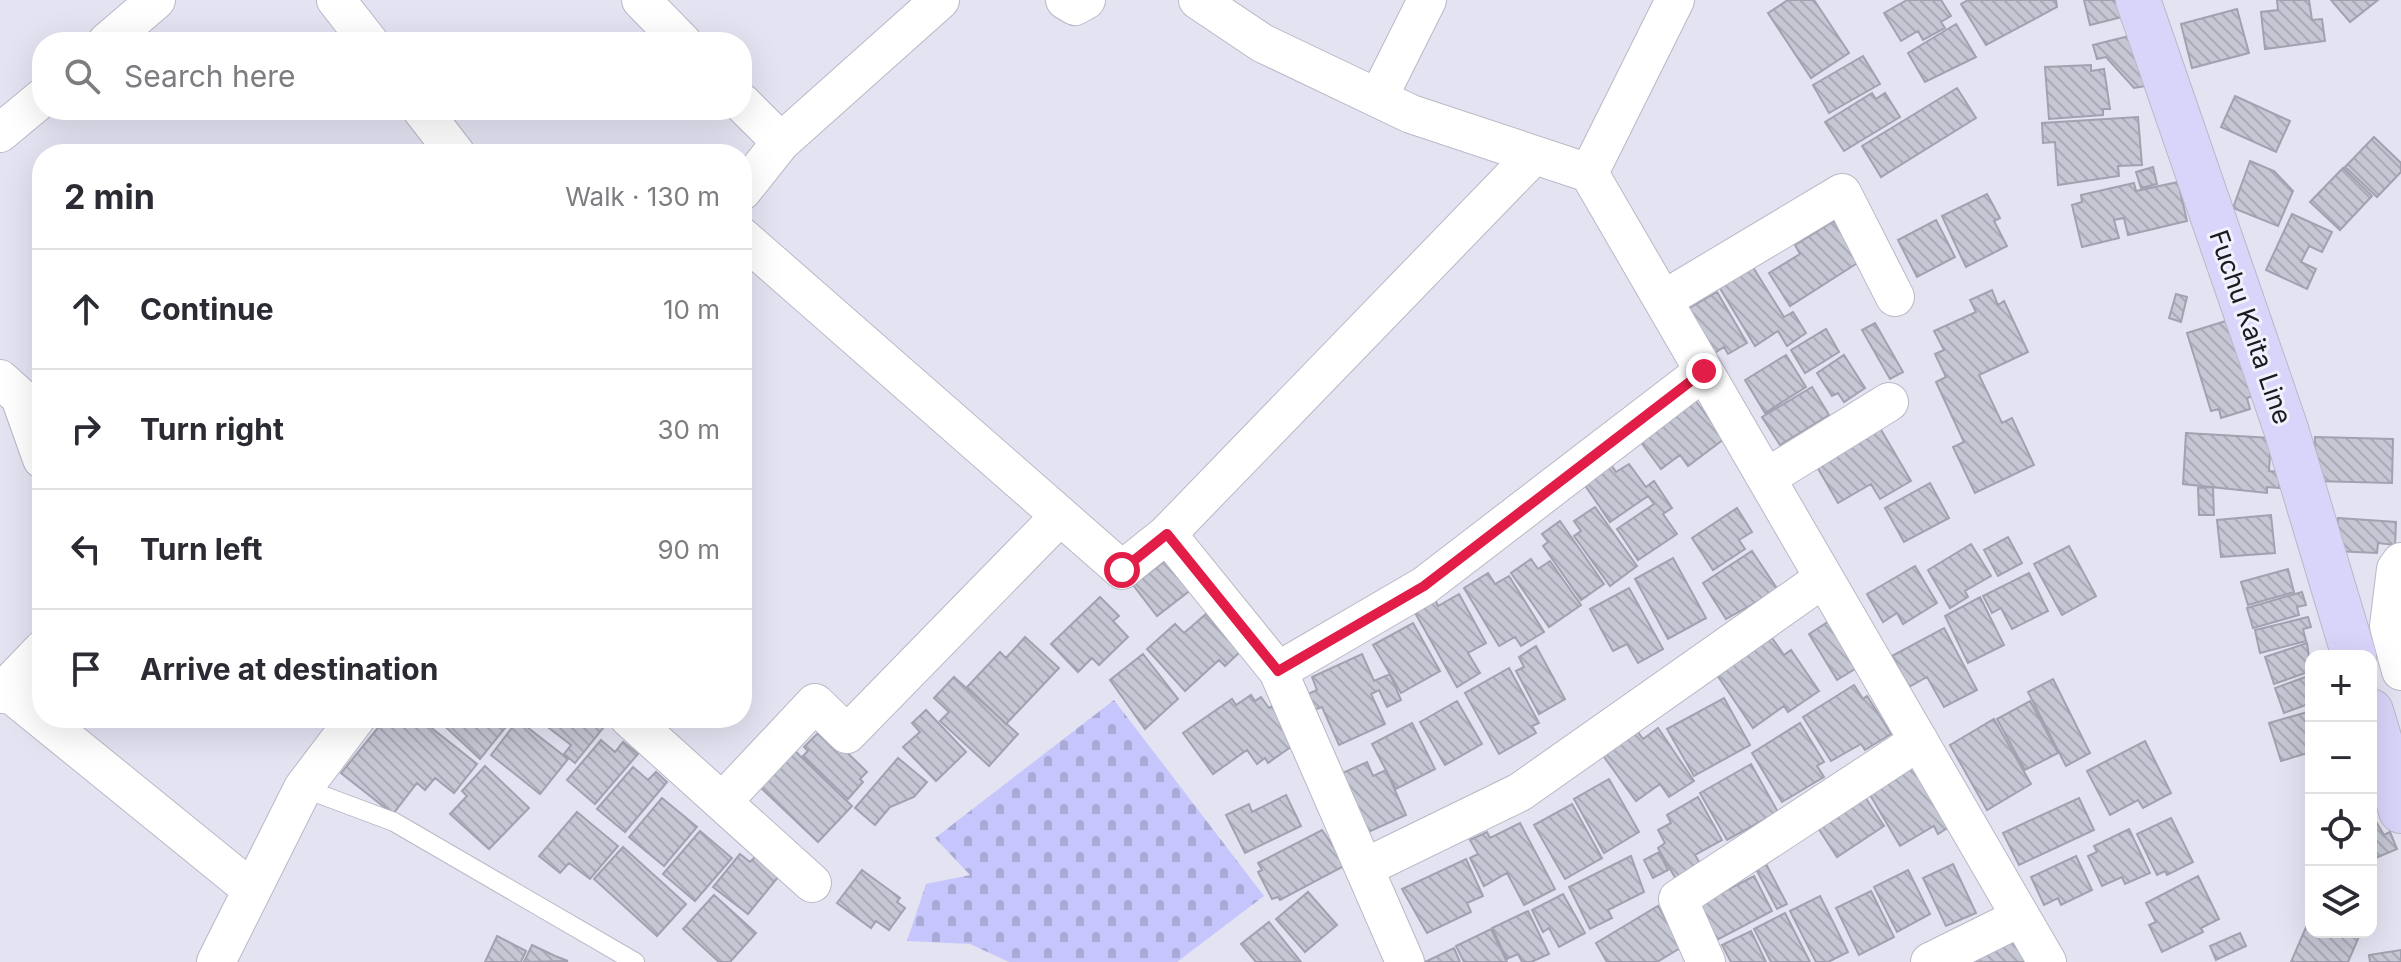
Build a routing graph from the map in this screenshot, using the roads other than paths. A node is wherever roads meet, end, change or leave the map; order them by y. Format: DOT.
graph roads {
  1 [pos="156,0"];
  2 [pos="336,0"];
  3 [pos="641,0"];
  4 [pos="940,0"];
  5 [pos="1065,0"];
  6 [pos="1086,0"];
  7 [pos="1198,0"];
  8 [pos="1427,0"];
  9 [pos="1675,0"];
  10 [pos="2138,0"];
  11 [pos="119,32"];
  12 [pos="361,32"];
  13 [pos="672,32"];
  14 [pos="1378,98"];
  15 [pos="32,106"];
  16 [pos="752,113"];
  17 [pos="430,120"];
  18 [pos="0,133"];
  19 [pos="781,142"];
  20 [pos="448,144"];
  21 [pos="1534,155"];
  22 [pos="1589,173"];
  23 [pos="752,178"];
  24 [pos="752,246"];
  25 [pos="1895,297"];
  26 [pos="1663,300"];
  27 [pos="1704,371"];
  28 [pos="21,385"];
  29 [pos="1889,402"];
  30 [pos="32,424"];
  31 [pos="1766,478"];
  32 [pos="1060,516"];
  33 [pos="1167,534"];
  34 [pos="2401,562"];
  35 [pos="1824,578"];
  36 [pos="2352,650"];
  37 [pos="32,660"];
  38 [pos="1278,671"];
  39 [pos="2401,671"];
  40 [pos="2,692"];
  41 [pos="32,716"];
  42 [pos="2374,722"];
  43 [pos="48,728"];
  44 [pos="348,728"];
  45 [pos="640,728"];
  46 [pos="1919,741"];
  47 [pos="303,788"];
  48 [pos="722,802"];
  49 [pos="2401,811"];
  50 [pos="1364,868"];
  51 [pos="812,883"];
  52 [pos="251,889"];
  53 [pos="2021,917"];
  54 [pos="216,962"];
  55 [pos="635,962"];
  56 [pos="1405,962"];
  57 [pos="1706,962"];
  58 [pos="1930,962"];
  59 [pos="2047,962"];
  1 -- 11 [label="street"];
  2 -- 12 [label="street"];
  3 -- 13 [label="street"];
  4 -- 19 [label="street"];
  5 -- 6 [label="street"];
  7 -- 14 [label="street"];
  8 -- 14 [label="street"];
  9 -- 22 [label="street"];
  10 -- 36 [label="main road, Fuchu Kaita Line"];
  14 -- 21 [label="street"];
  15 -- 18 [label="street"];
  16 -- 19 [label="street"];
  17 -- 20 [label="street"];
  19 -- 23 [label="street"];
  21 -- 22 [label="street"];
  21 -- 33 [label="street"];
  22 -- 26 [label="street"];
  24 -- 32 [label="street"];
  25 -- 26 [label="street"];
  26 -- 27 [label="street"];
  27 -- 31 [label="street"];
  27 -- 38 [label="street"];
  28 -- 30 [label="street"];
  29 -- 31 [label="street"];
  31 -- 35 [label="street"];
  32 -- 33 [label="street"];
  32 -- 48 [label="street"];
  33 -- 38 [label="street"];
  34 -- 39 [label="street"];
  35 -- 46 [label="street"];
  35 -- 50 [label="street"];
  37 -- 40 [label="street"];
  38 -- 50 [label="street"];
  40 -- 41 [label="street"];
  42 -- 49 [label="main road"];
  43 -- 52 [label="street"];
  44 -- 47 [label="street"];
  45 -- 48 [label="street"];
  46 -- 53 [label="street"];
  46 -- 57 [label="street"];
  47 -- 52 [label="street"];
  47 -- 55 [label="lane"];
  48 -- 51 [label="street"];
  50 -- 56 [label="street"];
  52 -- 54 [label="street"];
  53 -- 58 [label="street"];
  53 -- 59 [label="street"];
}
